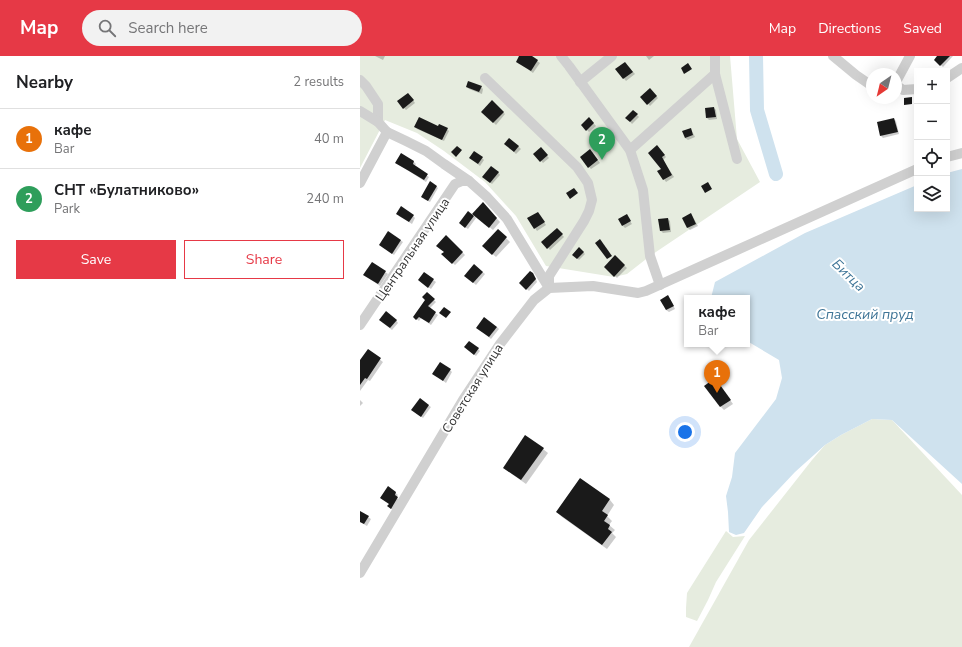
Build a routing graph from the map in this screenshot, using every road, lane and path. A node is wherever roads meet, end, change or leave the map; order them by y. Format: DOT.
graph roads {
  1 [pos="561,56"];
  2 [pos="612,56"];
  3 [pos="715,56"];
  4 [pos="833,56"];
  5 [pos="910,56"];
  6 [pos="962,68"];
  7 [pos="902,71"];
  8 [pos="715,74"];
  9 [pos="950,76"];
  10 [pos="485,78"];
  11 [pos="360,80"];
  12 [pos="580,82"];
  13 [pos="866,82"];
  14 [pos="902,89"];
  15 [pos="914,89"];
  16 [pos="360,111"];
  17 [pos="378,122"];
  18 [pos="386,132"];
  19 [pos="630,150"];
  20 [pos="962,153"];
  21 [pos="950,156"];
  22 [pos="738,159"];
  23 [pos="914,170"];
  24 [pos="469,181"];
  25 [pos="360,183"];
  26 [pos="660,285"];
  27 [pos="549,288"];
  28 [pos="360,325"];
  29 [pos="360,573"];
  1 -- 12 [label="street"];
  2 -- 12 [label="street"];
  3 -- 8 [label="street"];
  4 -- 13 [label="street"];
  5 -- 7 [label="street"];
  6 -- 9 [label="street"];
  8 -- 19 [label="street"];
  8 -- 22 [label="street"];
  10 -- 27 [label="street"];
  11 -- 17 [label="street"];
  12 -- 19 [label="street"];
  14 -- 15 [label="street"];
  16 -- 17 [label="street"];
  17 -- 18 [label="street"];
  18 -- 24 [label="street"];
  18 -- 25 [label="street"];
  19 -- 26 [label="street"];
  20 -- 21 [label="street"];
  23 -- 26 [label="street"];
  24 -- 27 [label="street"];
  24 -- 28 [label="street, Центральная улица"];
  26 -- 27 [label="street"];
  27 -- 29 [label="street, Советская улица"];
}
